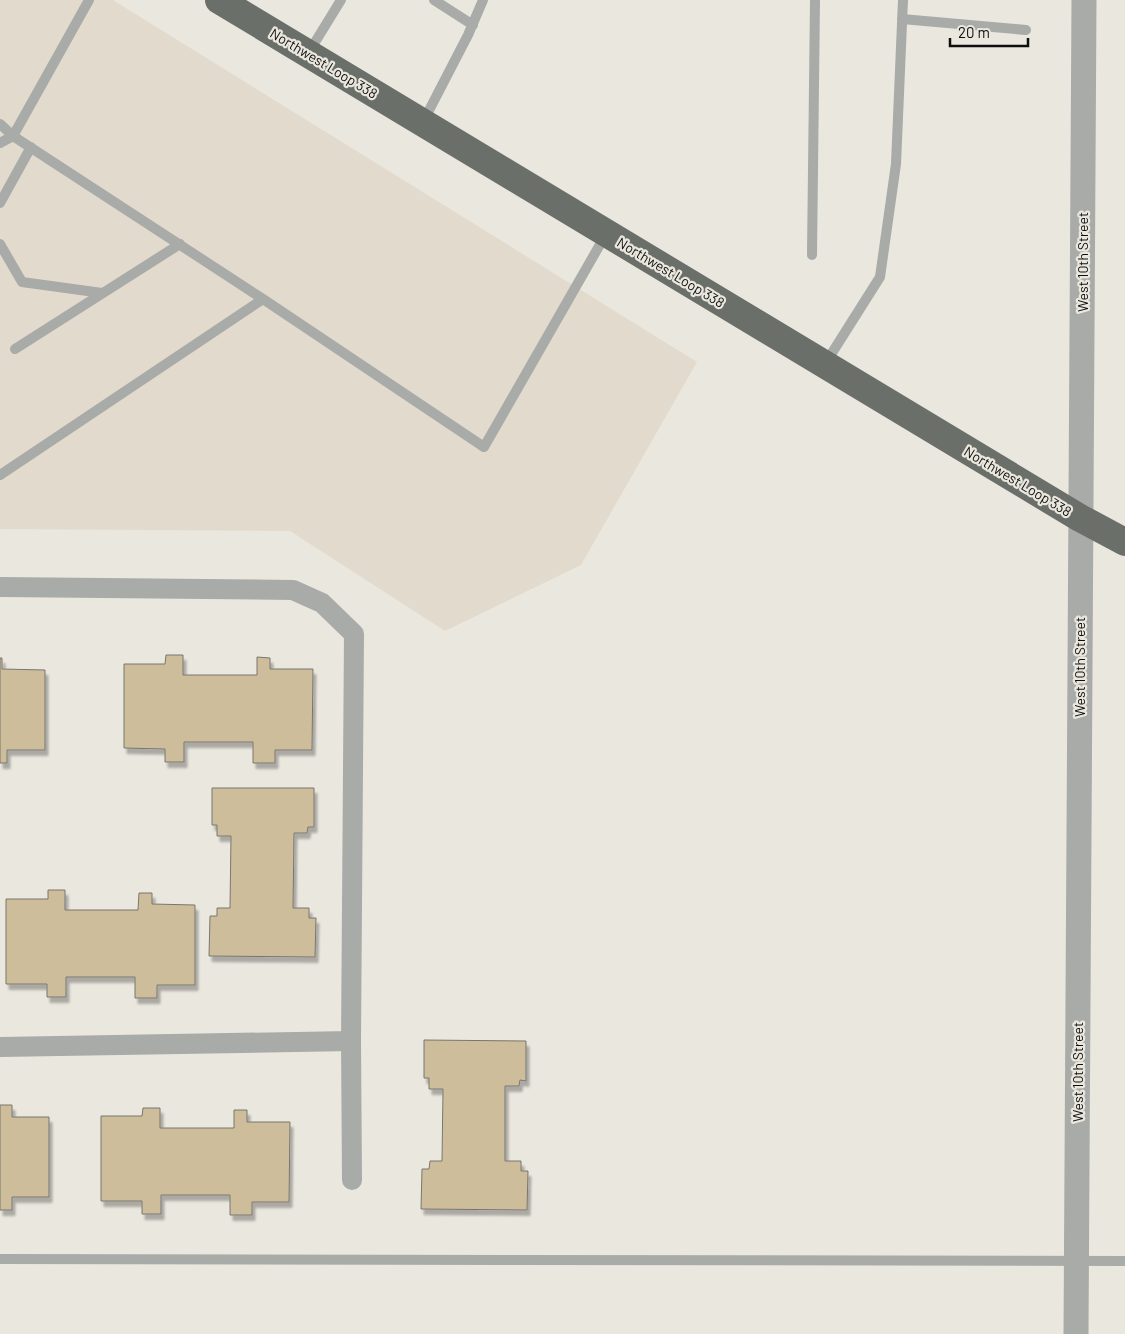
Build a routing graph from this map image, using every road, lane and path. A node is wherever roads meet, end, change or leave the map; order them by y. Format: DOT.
graph roads {
  1 [pos="89,0"];
  2 [pos="341,0"];
  3 [pos="434,0"];
  4 [pos="483,0"];
  5 [pos="815,0"];
  6 [pos="903,0"];
  7 [pos="1084,0"];
  8 [pos="226,2"];
  9 [pos="902,19"];
  10 [pos="473,25"];
  11 [pos="1026,30"];
  12 [pos="308,54"];
  13 [pos="422,123"];
  14 [pos="0,124"];
  15 [pos="13,136"];
  16 [pos="0,143"];
  17 [pos="30,147"];
  18 [pos="0,203"];
  19 [pos="606,233"];
  20 [pos="0,244"];
  21 [pos="180,244"];
  22 [pos="812,255"];
  23 [pos="102,293"];
  24 [pos="263,299"];
  25 [pos="15,349"];
  26 [pos="825,364"];
  27 [pos="0,475"];
  28 [pos="1080,518"];
  29 [pos="1125,542"];
  30 [pos="0,587"];
  31 [pos="351,1041"];
  32 [pos="0,1047"];
  33 [pos="352,1180"];
  34 [pos="0,1259"];
  35 [pos="1076,1261"];
  36 [pos="1125,1261"];
  37 [pos="1076,1334"];
  1 -- 15 [label="lane"];
  2 -- 12 [label="lane"];
  3 -- 10 [label="lane"];
  4 -- 10 [label="lane"];
  5 -- 22 [label="lane"];
  6 -- 9 [label="lane"];
  7 -- 28 [label="street, West 10th Street"];
  8 -- 12 [label="highway, Northwest Loop 338"];
  9 -- 11 [label="lane"];
  9 -- 26 [label="lane"];
  10 -- 13 [label="lane"];
  12 -- 13 [label="highway, Northwest Loop 338"];
  13 -- 19 [label="highway, Northwest Loop 338"];
  14 -- 15 [label="lane"];
  15 -- 16 [label="lane"];
  15 -- 17 [label="lane"];
  17 -- 18 [label="lane"];
  17 -- 21 [label="lane"];
  19 -- 24 [label="lane"];
  19 -- 26 [label="highway, Northwest Loop 338"];
  20 -- 23 [label="lane"];
  21 -- 23 [label="lane"];
  21 -- 24 [label="lane"];
  23 -- 25 [label="lane"];
  24 -- 27 [label="lane"];
  26 -- 28 [label="highway, Northwest Loop 338"];
  28 -- 29 [label="highway, Northwest Loop 338"];
  28 -- 35 [label="street, West 10th Street"];
  30 -- 31 [label="street"];
  31 -- 32 [label="street"];
  31 -- 33 [label="street"];
  34 -- 35 [label="lane"];
  35 -- 36 [label="lane"];
  35 -- 37 [label="street, West 10th Street"];
}
